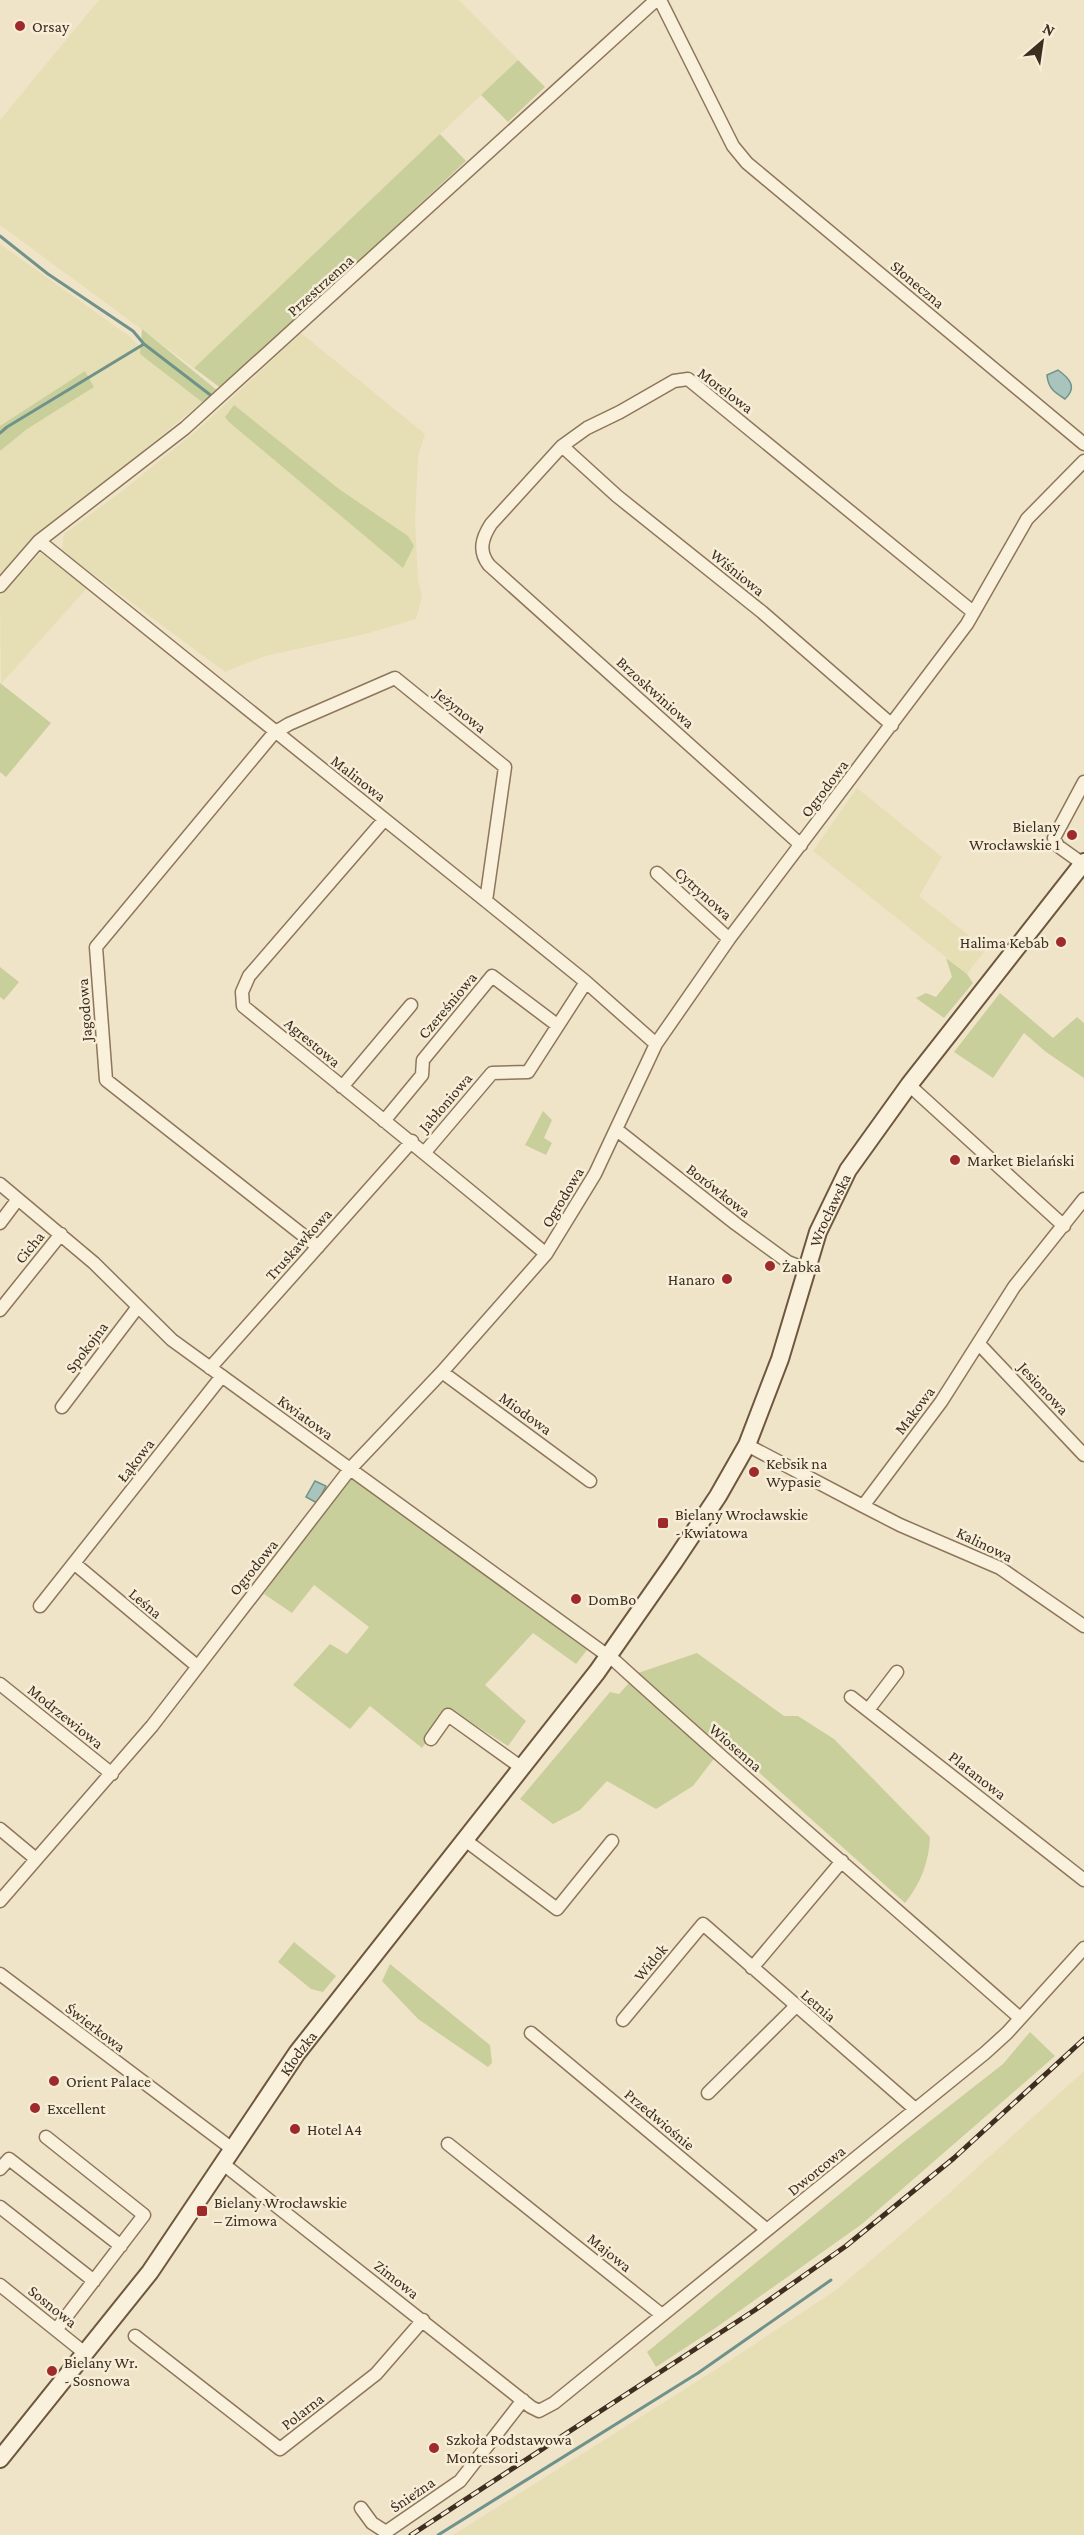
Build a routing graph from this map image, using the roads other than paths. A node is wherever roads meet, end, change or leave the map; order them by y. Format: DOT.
graph roads {
  1 [pos="658,0"];
  2 [pos="1084,444"];
  3 [pos="562,446"];
  4 [pos="1084,461"];
  5 [pos="39,541"];
  6 [pos="489,565"];
  7 [pos="0,586"];
  8 [pos="974,612"];
  9 [pos="892,725"];
  10 [pos="274,733"];
  11 [pos="1084,782"];
  12 [pos="384,820"];
  13 [pos="801,845"];
  14 [pos="1083,863"];
  15 [pos="657,873"];
  16 [pos="486,901"];
  17 [pos="729,939"];
  18 [pos="586,982"];
  19 [pos="411,1005"];
  20 [pos="557,1025"];
  21 [pos="656,1044"];
  22 [pos="909,1085"];
  23 [pos="342,1088"];
  24 [pos="384,1120"];
  25 [pos="617,1130"];
  26 [pos="412,1142"];
  27 [pos="425,1152"];
  28 [pos="0,1184"];
  29 [pos="18,1199"];
  30 [pos="1084,1200"];
  31 [pos="0,1223"];
  32 [pos="1064,1226"];
  33 [pos="61,1234"];
  34 [pos="318,1247"];
  35 [pos="546,1254"];
  36 [pos="806,1269"];
  37 [pos="137,1308"];
  38 [pos="0,1310"];
  39 [pos="980,1344"];
  40 [pos="210,1368"];
  41 [pos="442,1372"];
  42 [pos="222,1376"];
  43 [pos="62,1407"];
  44 [pos="747,1445"];
  45 [pos="1084,1455"];
  46 [pos="350,1469"];
  47 [pos="590,1481"];
  48 [pos="863,1506"];
  49 [pos="75,1564"];
  50 [pos="40,1606"];
  51 [pos="1084,1626"];
  52 [pos="609,1656"];
  53 [pos="197,1666"];
  54 [pos="897,1672"];
  55 [pos="0,1684"];
  56 [pos="851,1697"];
  57 [pos="868,1710"];
  58 [pos="431,1739"];
  59 [pos="522,1768"];
  60 [pos="112,1774"];
  61 [pos="0,1829"];
  62 [pos="465,1840"];
  63 [pos="612,1840"];
  64 [pos="36,1859"];
  65 [pos="842,1861"];
  66 [pos="1084,1880"];
  67 [pos="0,1901"];
  68 [pos="703,1924"];
  69 [pos="1084,1948"];
  70 [pos="752,1968"];
  71 [pos="0,1974"];
  72 [pos="795,2007"];
  73 [pos="1020,2018"];
  74 [pos="623,2020"];
  75 [pos="531,2033"];
  76 [pos="708,2093"];
  77 [pos="915,2109"];
  78 [pos="46,2137"];
  79 [pos="448,2144"];
  80 [pos="231,2148"];
  81 [pos="222,2163"];
  82 [pos="0,2169"];
  83 [pos="0,2207"];
  84 [pos="767,2230"];
  85 [pos="121,2246"];
  86 [pos="94,2281"];
  87 [pos="0,2285"];
  88 [pos="662,2315"];
  89 [pos="423,2320"];
  90 [pos="56,2330"];
  91 [pos="135,2336"];
  92 [pos="86,2354"];
  93 [pos="523,2400"];
  94 [pos="554,2403"];
  95 [pos="0,2458"];
  96 [pos="361,2508"];
  1 -- 2 [label="street, Słoneczna"];
  1 -- 5 [label="street, Przestrzenna"];
  3 -- 6 [label="street, Morelowa"];
  3 -- 8 [label="street, Morelowa"];
  3 -- 9 [label="street, Wiśniowa"];
  4 -- 8 [label="street, Ogrodowa"];
  5 -- 7 [label="street, Przestrzenna"];
  5 -- 10 [label="street, Malinowa"];
  6 -- 13 [label="street, Brzoskwiniowa"];
  8 -- 9 [label="street, Ogrodowa"];
  9 -- 13 [label="street, Ogrodowa"];
  10 -- 12 [label="street, Malinowa"];
  10 -- 16 [label="street, Jeżynowa"];
  10 -- 34 [label="street, Jagodowa"];
  11 -- 14 [label="street"];
  12 -- 16 [label="street, Malinowa"];
  12 -- 23 [label="street, Agrestowa"];
  13 -- 17 [label="street, Ogrodowa"];
  14 -- 22 [label="main road, Wrocławska"];
  15 -- 17 [label="street, Cytrynowa"];
  16 -- 18 [label="street, Malinowa"];
  17 -- 21 [label="street, Ogrodowa"];
  18 -- 20 [label="street, Jabłoniowa"];
  18 -- 21 [label="street, Malinowa"];
  19 -- 23 [label="street"];
  20 -- 24 [label="street, Czereśniowa"];
  20 -- 27 [label="street, Jabłoniowa"];
  21 -- 25 [label="street, Ogrodowa"];
  22 -- 32 [label="street"];
  22 -- 36 [label="main road, Wrocławska"];
  23 -- 24 [label="street, Agrestowa"];
  24 -- 26 [label="street, Agrestowa"];
  25 -- 35 [label="street, Ogrodowa"];
  25 -- 36 [label="street, Borówkowa"];
  26 -- 27 [label="street, Agrestowa"];
  26 -- 34 [label="street, Truskawkowa"];
  27 -- 35 [label="street, Agrestowa"];
  28 -- 29 [label="street, Kwiatowa"];
  29 -- 31 [label="street"];
  29 -- 33 [label="street, Kwiatowa"];
  30 -- 32 [label="street, Makowa"];
  32 -- 39 [label="street, Makowa"];
  33 -- 37 [label="street, Kwiatowa"];
  33 -- 38 [label="street, Cicha"];
  34 -- 40 [label="street, Truskawkowa"];
  35 -- 41 [label="street, Ogrodowa"];
  36 -- 44 [label="main road, Wrocławska"];
  37 -- 40 [label="street, Kwiatowa"];
  37 -- 43 [label="street, Spokojna"];
  39 -- 45 [label="street, Jesionowa"];
  39 -- 48 [label="street, Makowa"];
  40 -- 42 [label="street, Kwiatowa"];
  41 -- 46 [label="street, Ogrodowa"];
  41 -- 47 [label="street, Miodowa"];
  42 -- 46 [label="street, Kwiatowa"];
  42 -- 49 [label="street, Łąkowa"];
  44 -- 48 [label="street"];
  44 -- 52 [label="main road, Wrocławska"];
  46 -- 52 [label="street, Kwiatowa"];
  46 -- 53 [label="street, Ogrodowa"];
  48 -- 51 [label="street, Kalinowa"];
  49 -- 50 [label="street, Łąkowa"];
  49 -- 53 [label="street, Leśna"];
  52 -- 59 [label="main road, Kłodzka"];
  52 -- 65 [label="street, Wiosenna"];
  53 -- 60 [label="street, Ogrodowa"];
  54 -- 57 [label="street"];
  55 -- 60 [label="street, Modrzewiowa"];
  56 -- 57 [label="street, Platanowa"];
  57 -- 66 [label="street, Platanowa"];
  58 -- 59 [label="street"];
  59 -- 62 [label="main road, Kłodzka"];
  60 -- 64 [label="street, Ogrodowa"];
  61 -- 64 [label="street"];
  62 -- 63 [label="street"];
  62 -- 80 [label="main road, Kłodzka"];
  64 -- 67 [label="street, Ogrodowa"];
  65 -- 70 [label="street"];
  65 -- 73 [label="street, Wiosenna"];
  68 -- 70 [label="street, Letnia"];
  68 -- 74 [label="street, Widok"];
  69 -- 73 [label="street, Dworcowa"];
  70 -- 72 [label="street, Letnia"];
  71 -- 80 [label="street, Świerkowa"];
  72 -- 76 [label="street"];
  72 -- 77 [label="street, Letnia"];
  73 -- 77 [label="street, Dworcowa"];
  75 -- 84 [label="street, Przedwiośnie"];
  77 -- 84 [label="street, Dworcowa"];
  78 -- 85 [label="street"];
  79 -- 88 [label="street, Majowa"];
  80 -- 81 [label="main road, Kłodzka"];
  81 -- 89 [label="street, Zimowa"];
  81 -- 92 [label="main road, Kłodzka"];
  82 -- 85 [label="street"];
  83 -- 86 [label="street"];
  84 -- 88 [label="street, Dworcowa"];
  85 -- 86 [label="street"];
  86 -- 90 [label="street"];
  87 -- 90 [label="street, Sosnowa"];
  88 -- 94 [label="street, Dworcowa"];
  89 -- 91 [label="street, Polarna"];
  89 -- 93 [label="street, Zimowa"];
  90 -- 92 [label="street, Sosnowa"];
  92 -- 95 [label="main road, Kłodzka"];
  93 -- 94 [label="street, Zimowa"];
  93 -- 96 [label="street, Śnieżna"];
}
